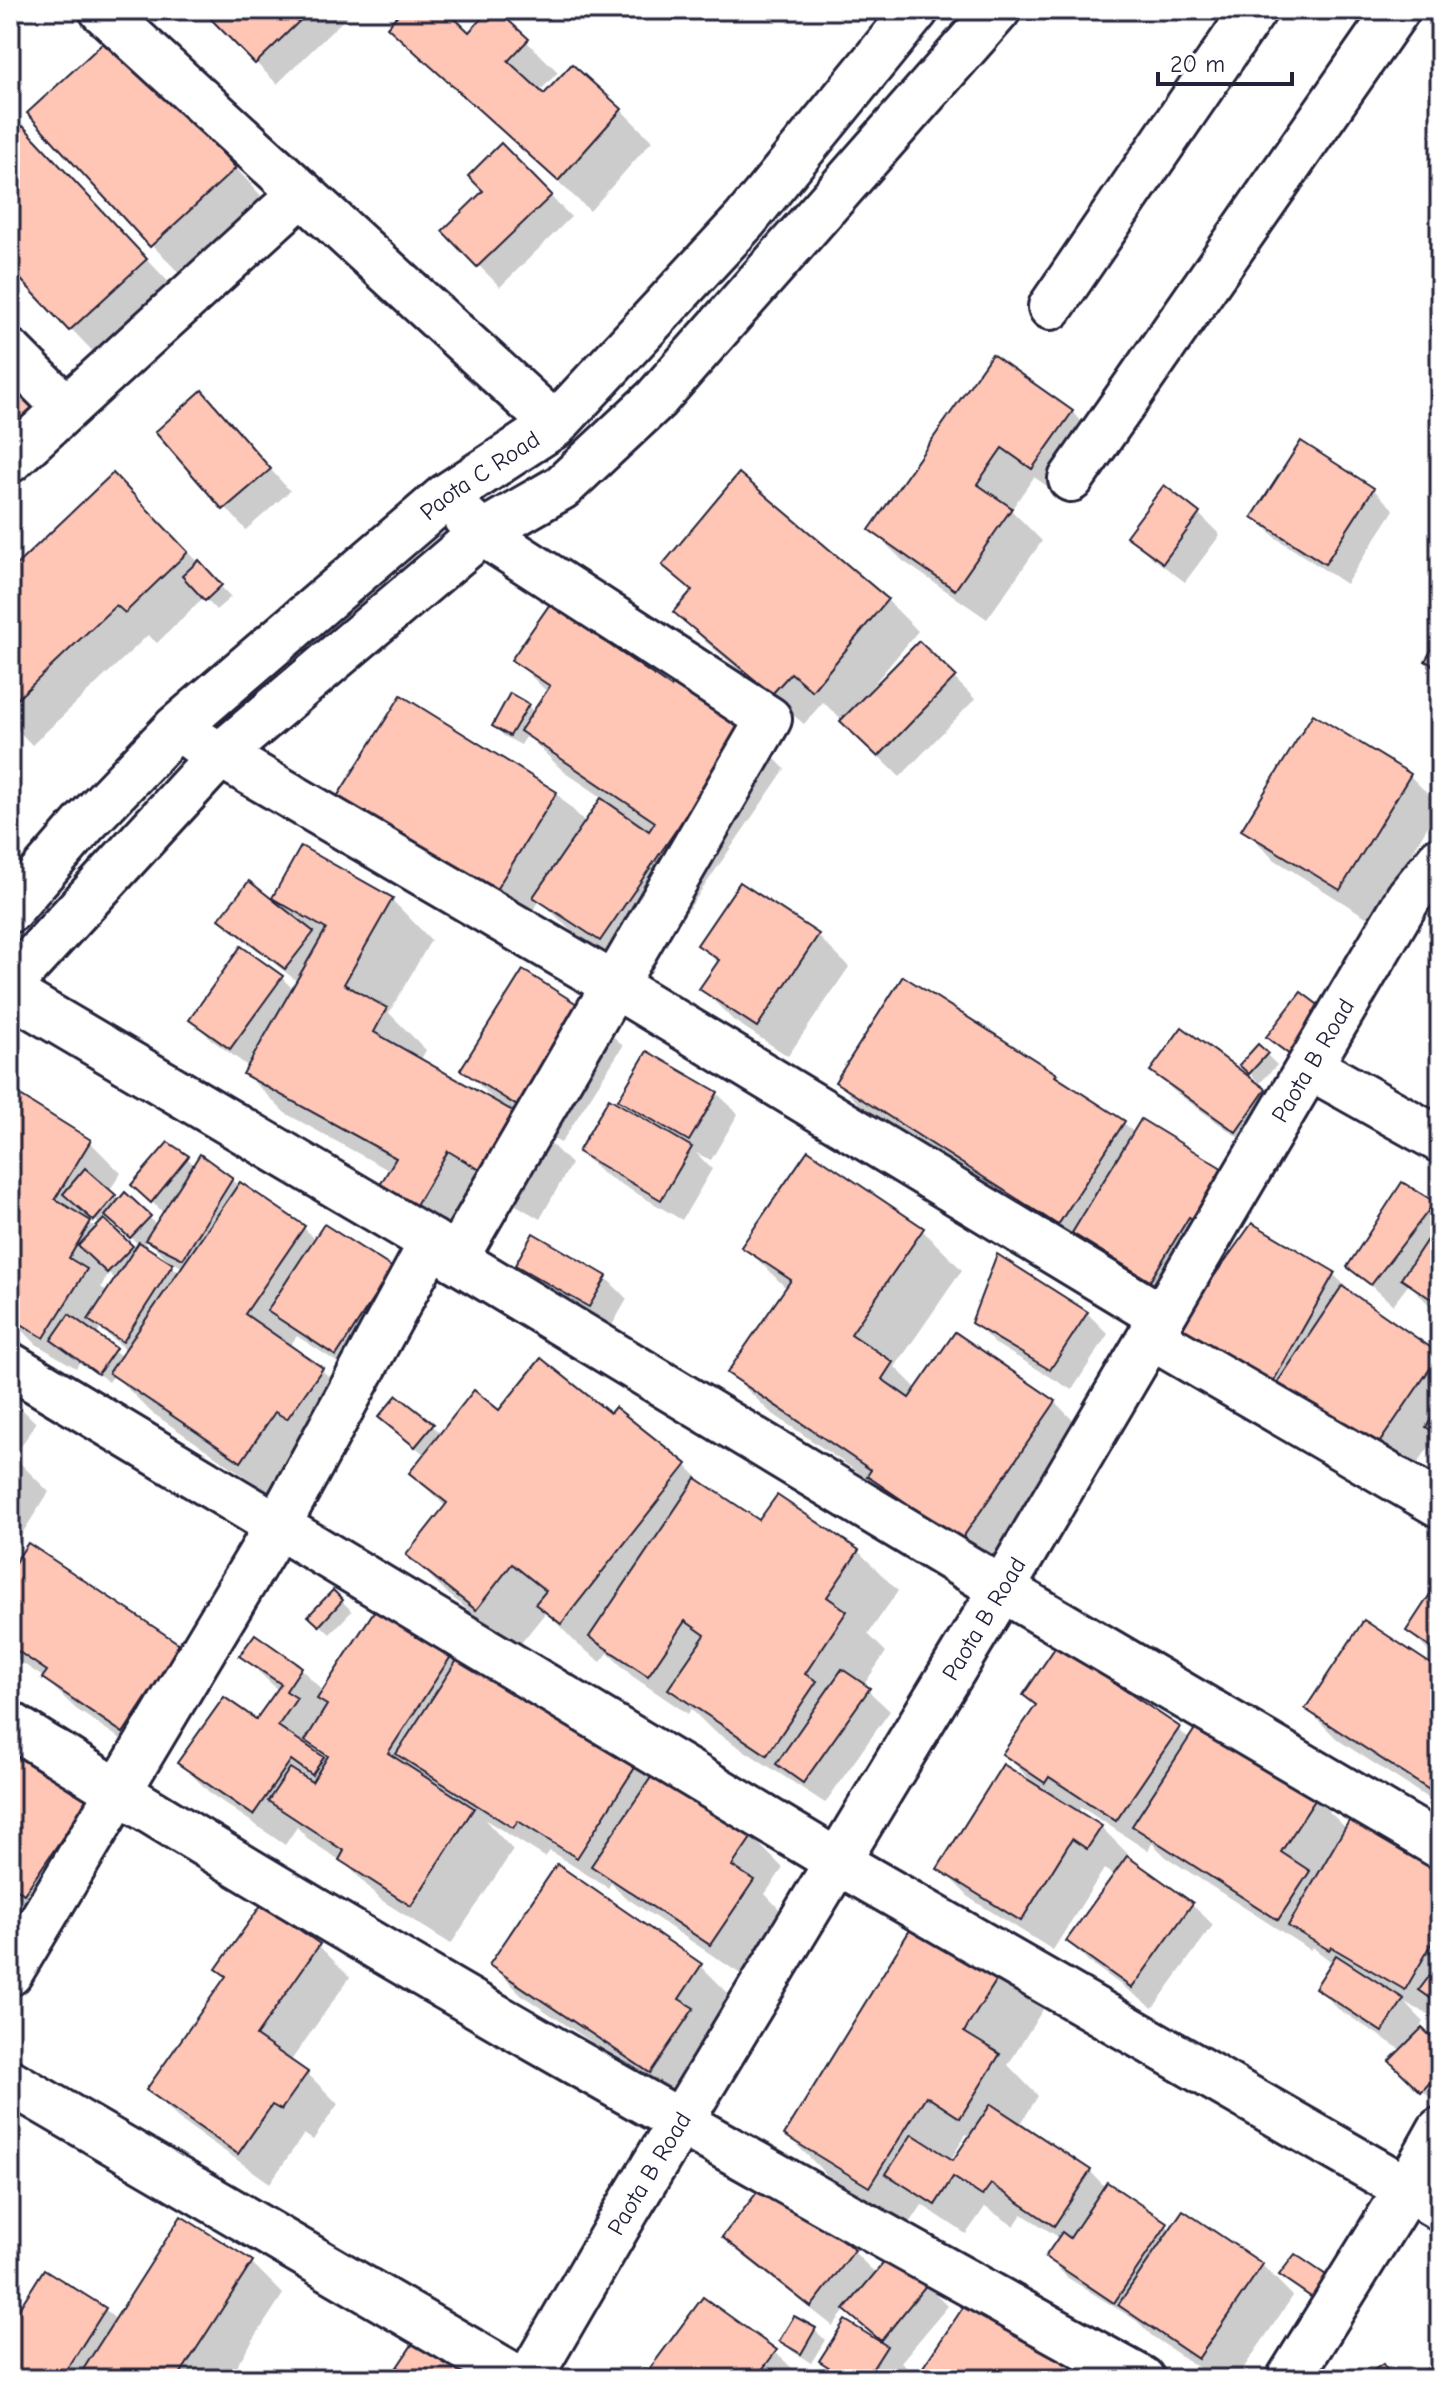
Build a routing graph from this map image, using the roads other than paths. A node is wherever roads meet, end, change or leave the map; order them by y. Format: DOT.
graph roads {
  1 [pos="102,10"];
  2 [pos="916,10"];
  3 [pos="998,10"];
  4 [pos="1254,10"];
  5 [pos="1397,10"];
  6 [pos="302,193"];
  7 [pos="1051,307"];
  8 [pos="10,352"];
  9 [pos="66,408"];
  10 [pos="555,425"];
  11 [pos="10,460"];
  12 [pos="1071,479"];
  13 [pos="445,497"];
  14 [pos="482,533"];
  15 [pos="176,728"];
  16 [pos="219,756"];
  17 [pos="1440,859"];
  18 [pos="10,910"];
  19 [pos="10,984"];
  20 [pos="614,985"];
  21 [pos="10,993"];
  22 [pos="1310,1067"];
  23 [pos="1440,1140"];
  24 [pos="443,1250"];
  25 [pos="1156,1327"];
  26 [pos="10,1365"];
  27 [pos="1440,1505"];
  28 [pos="278,1525"];
  29 [pos="1002,1589"];
  30 [pos="10,1724"];
  31 [pos="118,1792"];
  32 [pos="1440,1846"];
  33 [pos="838,1862"];
  34 [pos="10,1973"];
  35 [pos="10,2082"];
  36 [pos="679,2124"];
  37 [pos="1440,2130"];
  38 [pos="1424,2199"];
  39 [pos="519,2379"];
  40 [pos="529,2379"];
  41 [pos="1142,2379"];
  42 [pos="1289,2379"];
  1 -- 6 [label="street"];
  2 -- 10 [label="street, Paota C Road"];
  3 -- 14 [label="street"];
  4 -- 7 [label="street"];
  5 -- 12 [label="street"];
  6 -- 9 [label="street"];
  6 -- 10 [label="street"];
  8 -- 9 [label="street"];
  9 -- 11 [label="street"];
  10 -- 13 [label="street, Paota C Road"];
  13 -- 14 [label="street"];
  13 -- 15 [label="street, Paota C Road"];
  14 -- 16 [label="street"];
  14 -- 20 [label="street"];
  15 -- 16 [label="street"];
  15 -- 18 [label="street, Paota C Road"];
  16 -- 19 [label="street"];
  16 -- 20 [label="street"];
  17 -- 22 [label="street, Paota B Road"];
  20 -- 24 [label="street"];
  20 -- 25 [label="street"];
  21 -- 24 [label="street"];
  22 -- 23 [label="street"];
  22 -- 25 [label="street, Paota B Road"];
  24 -- 28 [label="street"];
  24 -- 29 [label="street"];
  25 -- 27 [label="street"];
  25 -- 29 [label="street, Paota B Road"];
  26 -- 28 [label="street"];
  28 -- 31 [label="street"];
  28 -- 33 [label="street"];
  29 -- 32 [label="street"];
  29 -- 33 [label="street, Paota B Road"];
  30 -- 31 [label="street"];
  31 -- 34 [label="street"];
  31 -- 36 [label="street"];
  33 -- 36 [label="street, Paota B Road"];
  33 -- 38 [label="street"];
  35 -- 39 [label="street"];
  36 -- 40 [label="street, Paota B Road"];
  36 -- 41 [label="street"];
  37 -- 38 [label="street"];
  38 -- 42 [label="street"];
}
